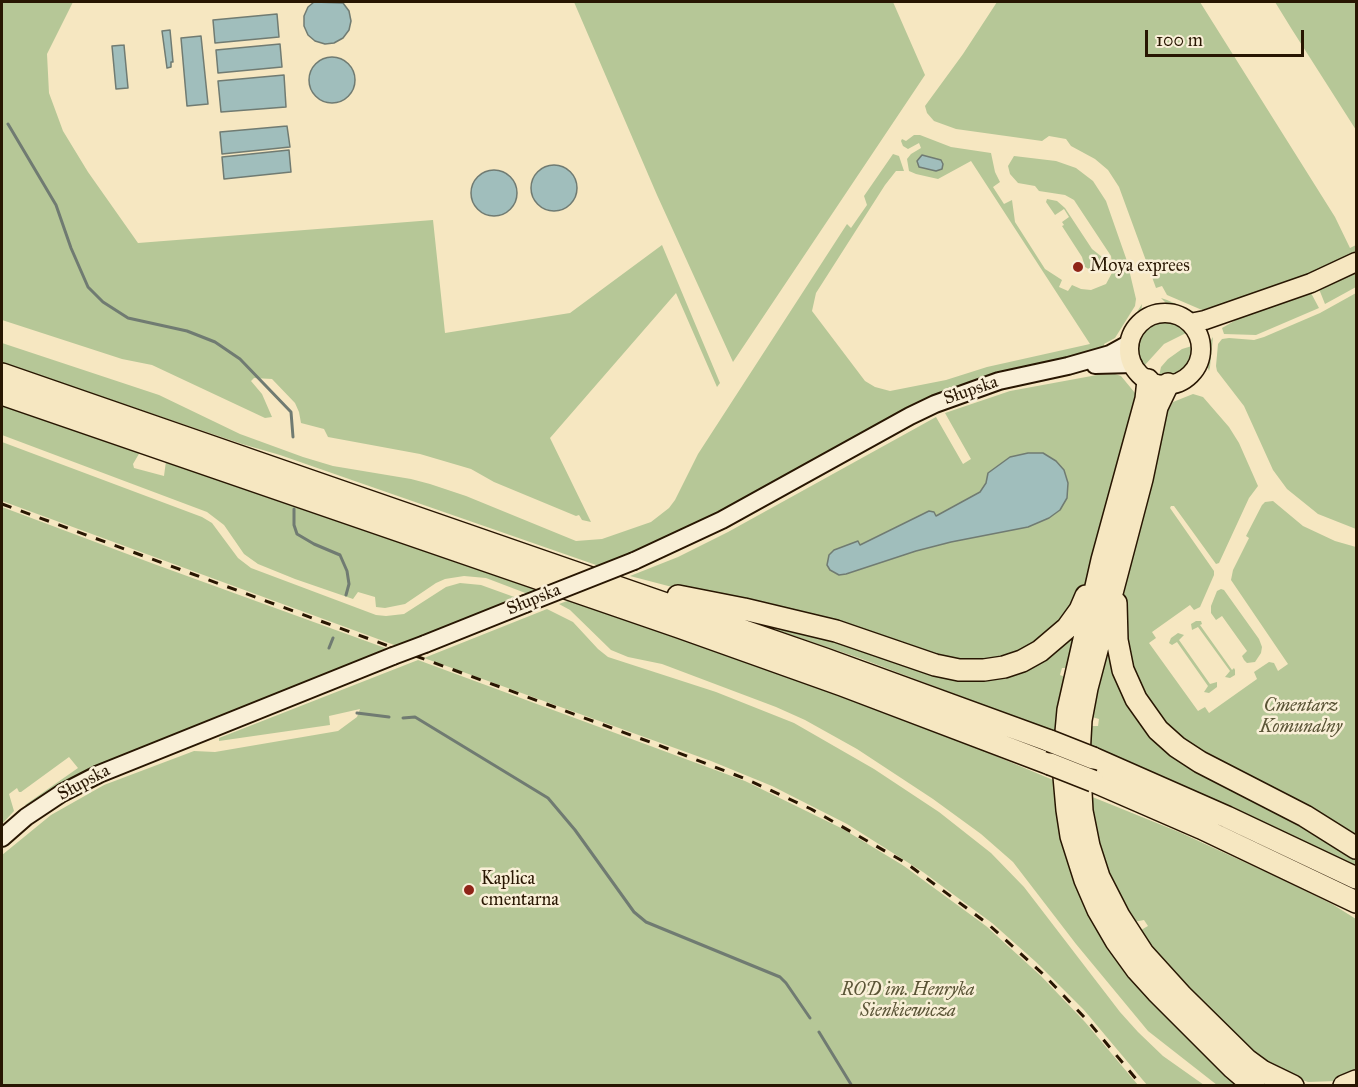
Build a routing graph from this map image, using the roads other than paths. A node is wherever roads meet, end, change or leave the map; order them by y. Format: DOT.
graph roads {
  1 [pos="1356,262"];
  2 [pos="1195,331"];
  3 [pos="1130,344"];
  4 [pos="1133,364"];
  5 [pos="1068,366"];
  6 [pos="2,374"];
  7 [pos="1158,382"];
  8 [pos="2,394"];
  9 [pos="1102,560"];
  10 [pos="1117,576"];
  11 [pos="616,585"];
  12 [pos="2,838"];
  13 [pos="1356,848"];
  14 [pos="1291,870"];
  15 [pos="1356,878"];
  16 [pos="1356,902"];
  17 [pos="1356,913"];
  18 [pos="1356,1081"];
  19 [pos="1254,1086"];
  20 [pos="1293,1086"];
  21 [pos="1344,1086"];
  1 -- 2 [label="main road"];
  2 -- 3 [label="main road"];
  2 -- 7 [label="main road"];
  3 -- 4 [label="main road"];
  3 -- 5 [label="main road, Słupska"];
  4 -- 5 [label="main road, Słupska"];
  4 -- 7 [label="main road"];
  5 -- 12 [label="main road, Słupska, bridge"];
  6 -- 11 [label="highway"];
  7 -- 9 [label="highway"];
  7 -- 10 [label="highway"];
  8 -- 14 [label="highway, bridge"];
  9 -- 11 [label="highway"];
  9 -- 19 [label="highway"];
  10 -- 13 [label="highway"];
  10 -- 20 [label="highway"];
  11 -- 15 [label="highway, bridge"];
  14 -- 16 [label="highway"];
  14 -- 17 [label="highway"];
  18 -- 21 [label="highway"];
}
